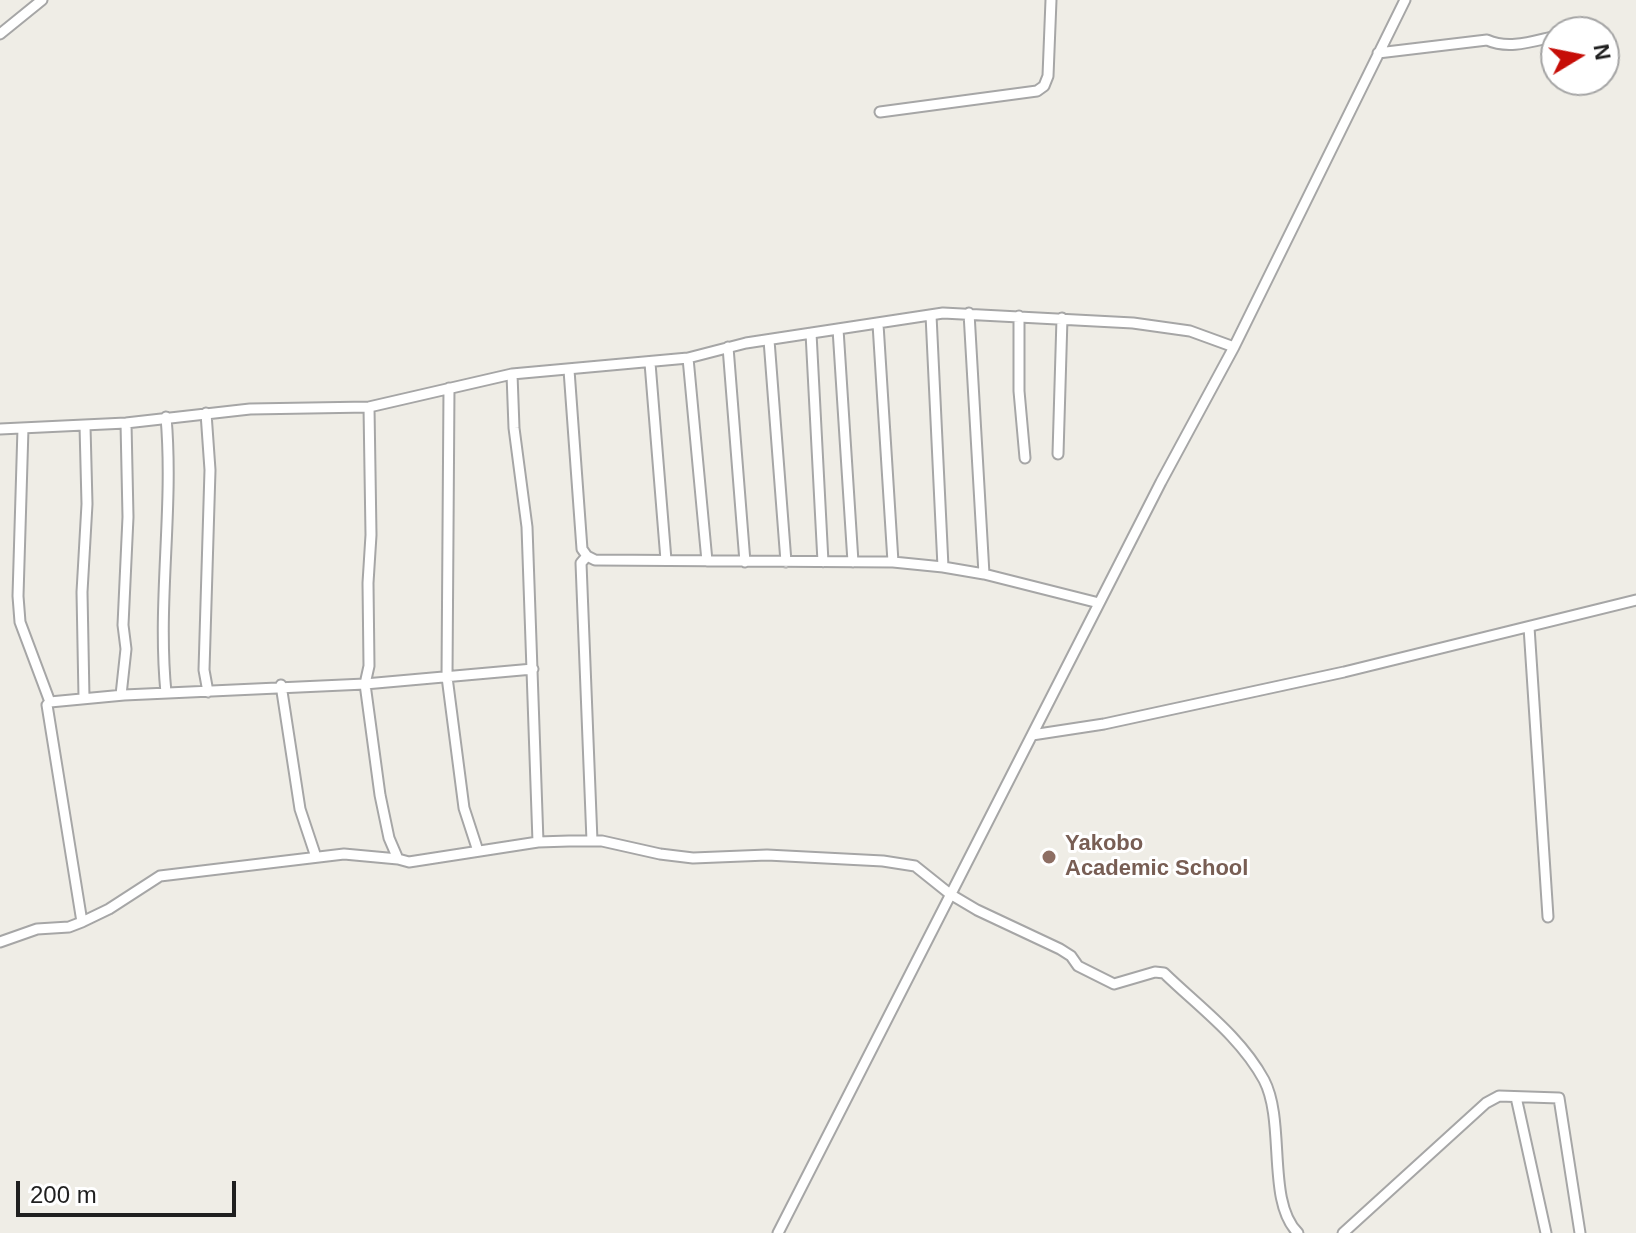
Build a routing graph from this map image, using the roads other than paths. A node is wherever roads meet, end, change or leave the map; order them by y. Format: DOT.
graph roads {
  1 [pos="42,0"];
  2 [pos="1051,0"];
  3 [pos="1405,0"];
  4 [pos="0,34"];
  5 [pos="1540,39"];
  6 [pos="1378,53"];
  7 [pos="880,112"];
  8 [pos="969,313"];
  9 [pos="931,315"];
  10 [pos="1019,316"];
  11 [pos="1062,318"];
  12 [pos="878,324"];
  13 [pos="838,329"];
  14 [pos="811,333"];
  15 [pos="769,340"];
  16 [pos="728,347"];
  17 [pos="1234,347"];
  18 [pos="688,358"];
  19 [pos="650,363"];
  20 [pos="569,370"];
  21 [pos="512,374"];
  22 [pos="449,388"];
  23 [pos="369,407"];
  24 [pos="206,413"];
  25 [pos="166,417"];
  26 [pos="126,423"];
  27 [pos="85,426"];
  28 [pos="23,428"];
  29 [pos="0,429"];
  30 [pos="1058,454"];
  31 [pos="1025,458"];
  32 [pos="587,556"];
  33 [pos="666,560"];
  34 [pos="707,561"];
  35 [pos="745,562"];
  36 [pos="786,562"];
  37 [pos="823,562"];
  38 [pos="853,562"];
  39 [pos="893,562"];
  40 [pos="943,567"];
  41 [pos="984,574"];
  42 [pos="1636,600"];
  43 [pos="1099,603"];
  44 [pos="1529,627"];
  45 [pos="533,669"];
  46 [pos="447,677"];
  47 [pos="365,684"];
  48 [pos="281,685"];
  49 [pos="208,692"];
  50 [pos="166,693"];
  51 [pos="121,695"];
  52 [pos="84,698"];
  53 [pos="50,702"];
  54 [pos="1032,735"];
  55 [pos="592,841"];
  56 [pos="538,842"];
  57 [pos="478,851"];
  58 [pos="316,857"];
  59 [pos="398,859"];
  60 [pos="950,894"];
  61 [pos="1548,917"];
  62 [pos="82,922"];
  63 [pos="0,942"];
  64 [pos="1516,1097"];
  65 [pos="778,1233"];
  66 [pos="1298,1233"];
  67 [pos="1343,1233"];
  68 [pos="1546,1233"];
  69 [pos="1580,1233"];
  1 -- 4 [label="street"];
  2 -- 7 [label="street"];
  3 -- 6 [label="street"];
  5 -- 6 [label="street"];
  6 -- 17 [label="street"];
  8 -- 9 [label="street"];
  8 -- 10 [label="street"];
  8 -- 41 [label="street"];
  9 -- 12 [label="street"];
  9 -- 40 [label="street"];
  10 -- 11 [label="street"];
  10 -- 31 [label="street"];
  11 -- 17 [label="street"];
  11 -- 30 [label="street"];
  12 -- 13 [label="street"];
  12 -- 39 [label="street"];
  13 -- 14 [label="street"];
  13 -- 38 [label="street"];
  14 -- 15 [label="street"];
  14 -- 37 [label="street"];
  15 -- 16 [label="street"];
  15 -- 36 [label="street"];
  16 -- 18 [label="street"];
  16 -- 35 [label="street"];
  17 -- 43 [label="street"];
  18 -- 19 [label="street"];
  18 -- 34 [label="street"];
  19 -- 20 [label="street"];
  19 -- 33 [label="street"];
  20 -- 21 [label="street"];
  20 -- 32 [label="street"];
  21 -- 22 [label="street"];
  21 -- 45 [label="street"];
  22 -- 23 [label="street"];
  22 -- 46 [label="street"];
  23 -- 24 [label="street"];
  23 -- 47 [label="street"];
  24 -- 25 [label="street"];
  24 -- 49 [label="street"];
  25 -- 26 [label="street"];
  25 -- 50 [label="street"];
  26 -- 27 [label="street"];
  26 -- 51 [label="street"];
  27 -- 28 [label="street"];
  27 -- 52 [label="street"];
  28 -- 29 [label="street"];
  28 -- 53 [label="street"];
  32 -- 33 [label="street"];
  32 -- 55 [label="street"];
  33 -- 34 [label="street"];
  34 -- 35 [label="street"];
  35 -- 36 [label="street"];
  36 -- 37 [label="street"];
  37 -- 38 [label="street"];
  38 -- 39 [label="street"];
  39 -- 40 [label="street"];
  40 -- 41 [label="street"];
  41 -- 43 [label="street"];
  42 -- 44 [label="street"];
  43 -- 54 [label="street"];
  44 -- 54 [label="street"];
  44 -- 61 [label="street"];
  45 -- 46 [label="street"];
  45 -- 56 [label="street"];
  46 -- 47 [label="street"];
  46 -- 57 [label="street"];
  47 -- 48 [label="street"];
  47 -- 59 [label="street"];
  48 -- 49 [label="street"];
  48 -- 58 [label="street"];
  49 -- 50 [label="street"];
  50 -- 51 [label="street"];
  51 -- 52 [label="street"];
  52 -- 53 [label="street"];
  53 -- 62 [label="street"];
  54 -- 60 [label="street"];
  55 -- 56 [label="street"];
  55 -- 60 [label="street"];
  56 -- 57 [label="street"];
  57 -- 59 [label="street"];
  58 -- 59 [label="street"];
  58 -- 62 [label="street"];
  60 -- 65 [label="street"];
  60 -- 66 [label="street"];
  62 -- 63 [label="street"];
  64 -- 67 [label="street"];
  64 -- 68 [label="street"];
  64 -- 69 [label="street"];
}
